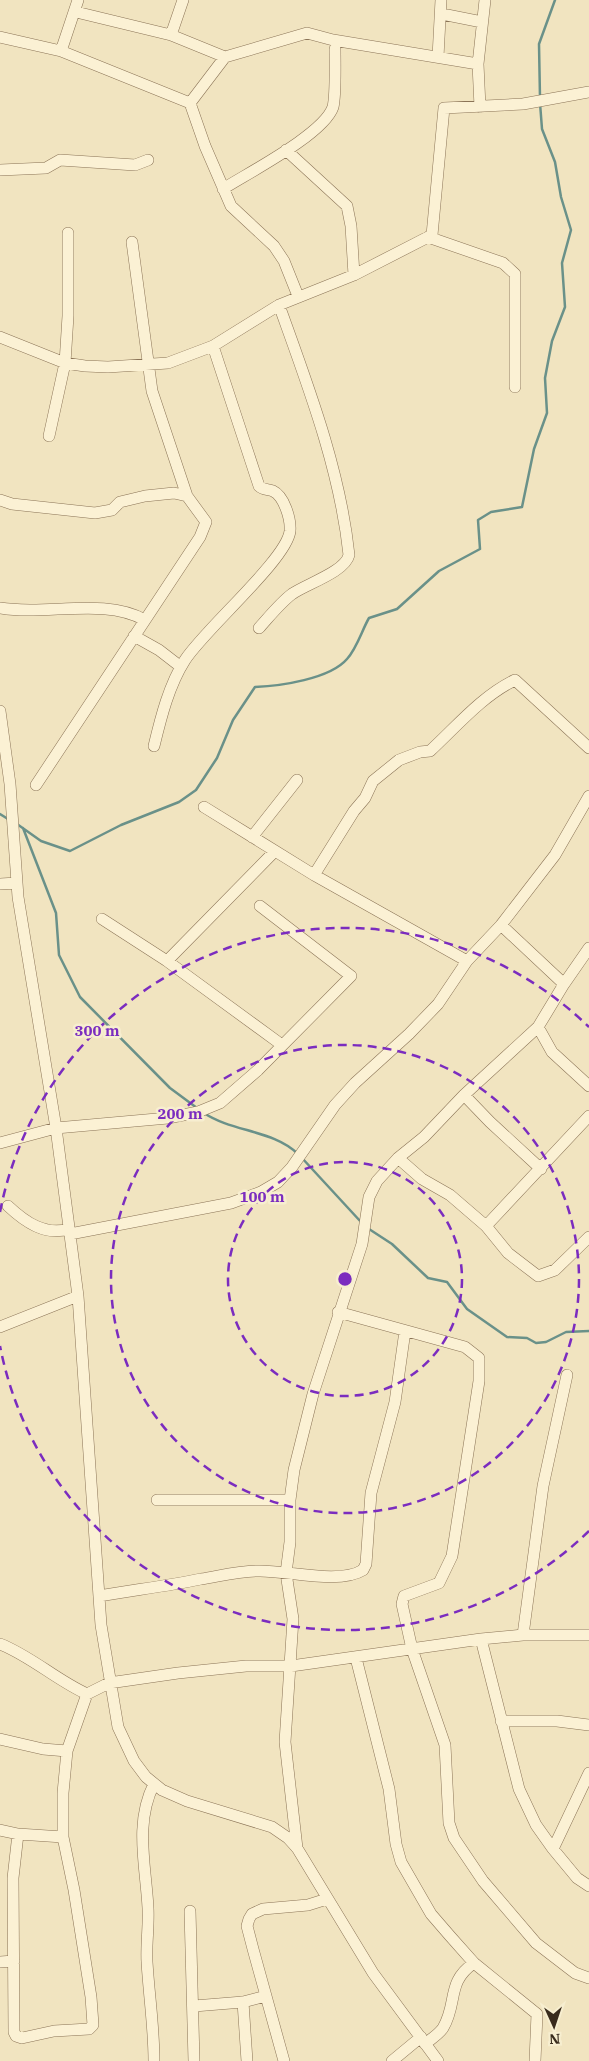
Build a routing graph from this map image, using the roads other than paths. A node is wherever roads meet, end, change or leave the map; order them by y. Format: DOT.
graph roads {
  1 [pos="184,0"];
  2 [pos="442,0"];
  3 [pos="485,0"];
  4 [pos="77,6"];
  5 [pos="442,14"];
  6 [pos="482,22"];
  7 [pos="172,35"];
  8 [pos="0,37"];
  9 [pos="335,49"];
  10 [pos="61,51"];
  11 [pos="226,57"];
  12 [pos="438,57"];
  13 [pos="478,64"];
  14 [pos="589,92"];
  15 [pos="190,103"];
  16 [pos="480,107"];
  17 [pos="286,150"];
  18 [pos="148,160"];
  19 [pos="0,170"];
  20 [pos="223,188"];
  21 [pos="68,233"];
  22 [pos="428,236"];
  23 [pos="132,242"];
  24 [pos="354,275"];
  25 [pos="298,296"];
  26 [pos="279,305"];
  27 [pos="0,337"];
  28 [pos="213,346"];
  29 [pos="65,363"];
  30 [pos="147,365"];
  31 [pos="515,387"];
  32 [pos="48,436"];
  33 [pos="187,496"];
  34 [pos="0,500"];
  35 [pos="0,608"];
  36 [pos="145,620"];
  37 [pos="259,628"];
  38 [pos="134,636"];
  39 [pos="181,667"];
  40 [pos="0,711"];
  41 [pos="154,746"];
  42 [pos="589,748"];
  43 [pos="297,780"];
  44 [pos="36,785"];
  45 [pos="589,796"];
  46 [pos="204,807"];
  47 [pos="252,837"];
  48 [pos="274,852"];
  49 [pos="314,876"];
  50 [pos="17,883"];
  51 [pos="0,884"];
  52 [pos="260,906"];
  53 [pos="102,919"];
  54 [pos="501,925"];
  55 [pos="589,948"];
  56 [pos="468,961"];
  57 [pos="167,962"];
  58 [pos="564,984"];
  59 [pos="538,1027"];
  60 [pos="282,1045"];
  61 [pos="589,1086"];
  62 [pos="464,1094"];
  63 [pos="589,1116"];
  64 [pos="56,1128"];
  65 [pos="0,1143"];
  66 [pos="398,1158"];
  67 [pos="541,1168"];
  68 [pos="8,1206"];
  69 [pos="486,1226"];
  70 [pos="70,1232"];
  71 [pos="589,1237"];
  72 [pos="78,1296"];
  73 [pos="338,1312"];
  74 [pos="0,1327"];
  75 [pos="406,1332"];
  76 [pos="567,1375"];
  77 [pos="157,1500"];
  78 [pos="290,1500"];
  79 [pos="286,1573"];
  80 [pos="99,1596"];
  81 [pos="522,1635"];
  82 [pos="589,1635"];
  83 [pos="481,1639"];
  84 [pos="0,1644"];
  85 [pos="412,1649"];
  86 [pos="356,1658"];
  87 [pos="291,1666"];
  88 [pos="109,1683"];
  89 [pos="87,1694"];
  90 [pos="501,1721"];
  91 [pos="589,1725"];
  92 [pos="0,1739"];
  93 [pos="67,1751"];
  94 [pos="589,1773"];
  95 [pos="154,1784"];
  96 [pos="0,1830"];
  97 [pos="18,1834"];
  98 [pos="62,1837"];
  99 [pos="297,1848"];
  100 [pos="553,1849"];
  101 [pos="589,1886"];
  102 [pos="327,1899"];
  103 [pos="190,1911"];
  104 [pos="14,1961"];
  105 [pos="0,1962"];
  106 [pos="474,1963"];
  107 [pos="589,1978"];
  108 [pos="266,1996"];
  109 [pos="243,2002"];
  110 [pos="194,2006"];
  111 [pos="423,2040"];
  112 [pos="154,2061"];
  113 [pos="194,2061"];
  114 [pos="247,2061"];
  115 [pos="284,2061"];
  116 [pos="392,2061"];
  117 [pos="438,2061"];
  118 [pos="535,2061"];
  1 -- 7 [label="street"];
  2 -- 5 [label="street"];
  3 -- 6 [label="street"];
  4 -- 7 [label="street"];
  4 -- 10 [label="street"];
  5 -- 6 [label="street"];
  5 -- 12 [label="street"];
  6 -- 13 [label="street"];
  7 -- 11 [label="street"];
  8 -- 10 [label="street"];
  9 -- 17 [label="street"];
  10 -- 15 [label="street"];
  11 -- 12 [label="street"];
  11 -- 15 [label="street"];
  12 -- 13 [label="street"];
  13 -- 16 [label="street"];
  14 -- 16 [label="street"];
  15 -- 20 [label="street"];
  16 -- 22 [label="street"];
  17 -- 20 [label="street"];
  17 -- 24 [label="street"];
  18 -- 19 [label="street"];
  20 -- 25 [label="street"];
  21 -- 29 [label="street"];
  22 -- 24 [label="street"];
  22 -- 31 [label="street"];
  23 -- 30 [label="street"];
  24 -- 25 [label="street"];
  25 -- 26 [label="street"];
  26 -- 28 [label="street"];
  26 -- 37 [label="street"];
  27 -- 29 [label="street"];
  28 -- 30 [label="street"];
  28 -- 39 [label="street"];
  29 -- 30 [label="street"];
  29 -- 32 [label="street"];
  30 -- 33 [label="street"];
  33 -- 34 [label="street"];
  33 -- 36 [label="street"];
  35 -- 36 [label="street"];
  36 -- 38 [label="street"];
  38 -- 39 [label="street"];
  38 -- 44 [label="street"];
  39 -- 41 [label="street"];
  40 -- 50 [label="street"];
  42 -- 49 [label="street"];
  43 -- 47 [label="street"];
  45 -- 54 [label="street"];
  46 -- 47 [label="street"];
  47 -- 48 [label="street"];
  48 -- 49 [label="street"];
  48 -- 57 [label="street"];
  49 -- 56 [label="street"];
  50 -- 51 [label="street"];
  50 -- 64 [label="street"];
  52 -- 60 [label="street"];
  53 -- 57 [label="street"];
  54 -- 56 [label="street"];
  54 -- 58 [label="street"];
  55 -- 58 [label="street"];
  56 -- 70 [label="street"];
  57 -- 60 [label="street"];
  58 -- 59 [label="street"];
  59 -- 61 [label="street"];
  59 -- 62 [label="street"];
  60 -- 64 [label="street"];
  62 -- 66 [label="street"];
  62 -- 67 [label="street"];
  63 -- 67 [label="street"];
  64 -- 65 [label="street"];
  64 -- 70 [label="street"];
  66 -- 69 [label="street"];
  66 -- 73 [label="street"];
  67 -- 69 [label="street"];
  68 -- 70 [label="street"];
  69 -- 71 [label="street"];
  70 -- 72 [label="street"];
  72 -- 74 [label="street"];
  72 -- 80 [label="street"];
  73 -- 75 [label="street"];
  73 -- 78 [label="street"];
  75 -- 79 [label="street"];
  75 -- 85 [label="street"];
  76 -- 81 [label="street"];
  77 -- 78 [label="street"];
  78 -- 79 [label="street"];
  79 -- 80 [label="street"];
  79 -- 87 [label="street"];
  80 -- 88 [label="street"];
  81 -- 82 [label="street"];
  81 -- 83 [label="street"];
  83 -- 85 [label="street"];
  83 -- 90 [label="street"];
  84 -- 89 [label="street"];
  85 -- 86 [label="street"];
  85 -- 107 [label="street"];
  86 -- 87 [label="street"];
  86 -- 106 [label="street"];
  87 -- 88 [label="street"];
  87 -- 99 [label="street"];
  88 -- 89 [label="street"];
  88 -- 95 [label="street"];
  89 -- 93 [label="street"];
  90 -- 91 [label="street"];
  90 -- 100 [label="street"];
  92 -- 93 [label="street"];
  93 -- 98 [label="street"];
  94 -- 100 [label="street"];
  95 -- 99 [label="street"];
  95 -- 112 [label="street"];
  96 -- 97 [label="street"];
  97 -- 98 [label="street"];
  97 -- 104 [label="street"];
  98 -- 104 [label="street"];
  99 -- 102 [label="street"];
  100 -- 101 [label="street"];
  102 -- 108 [label="street"];
  102 -- 111 [label="street"];
  103 -- 110 [label="street"];
  104 -- 105 [label="street"];
  106 -- 111 [label="street"];
  106 -- 118 [label="street"];
  108 -- 109 [label="street"];
  108 -- 115 [label="street"];
  109 -- 110 [label="street"];
  109 -- 114 [label="street"];
  110 -- 113 [label="street"];
  111 -- 116 [label="street"];
  111 -- 117 [label="street"];
}
